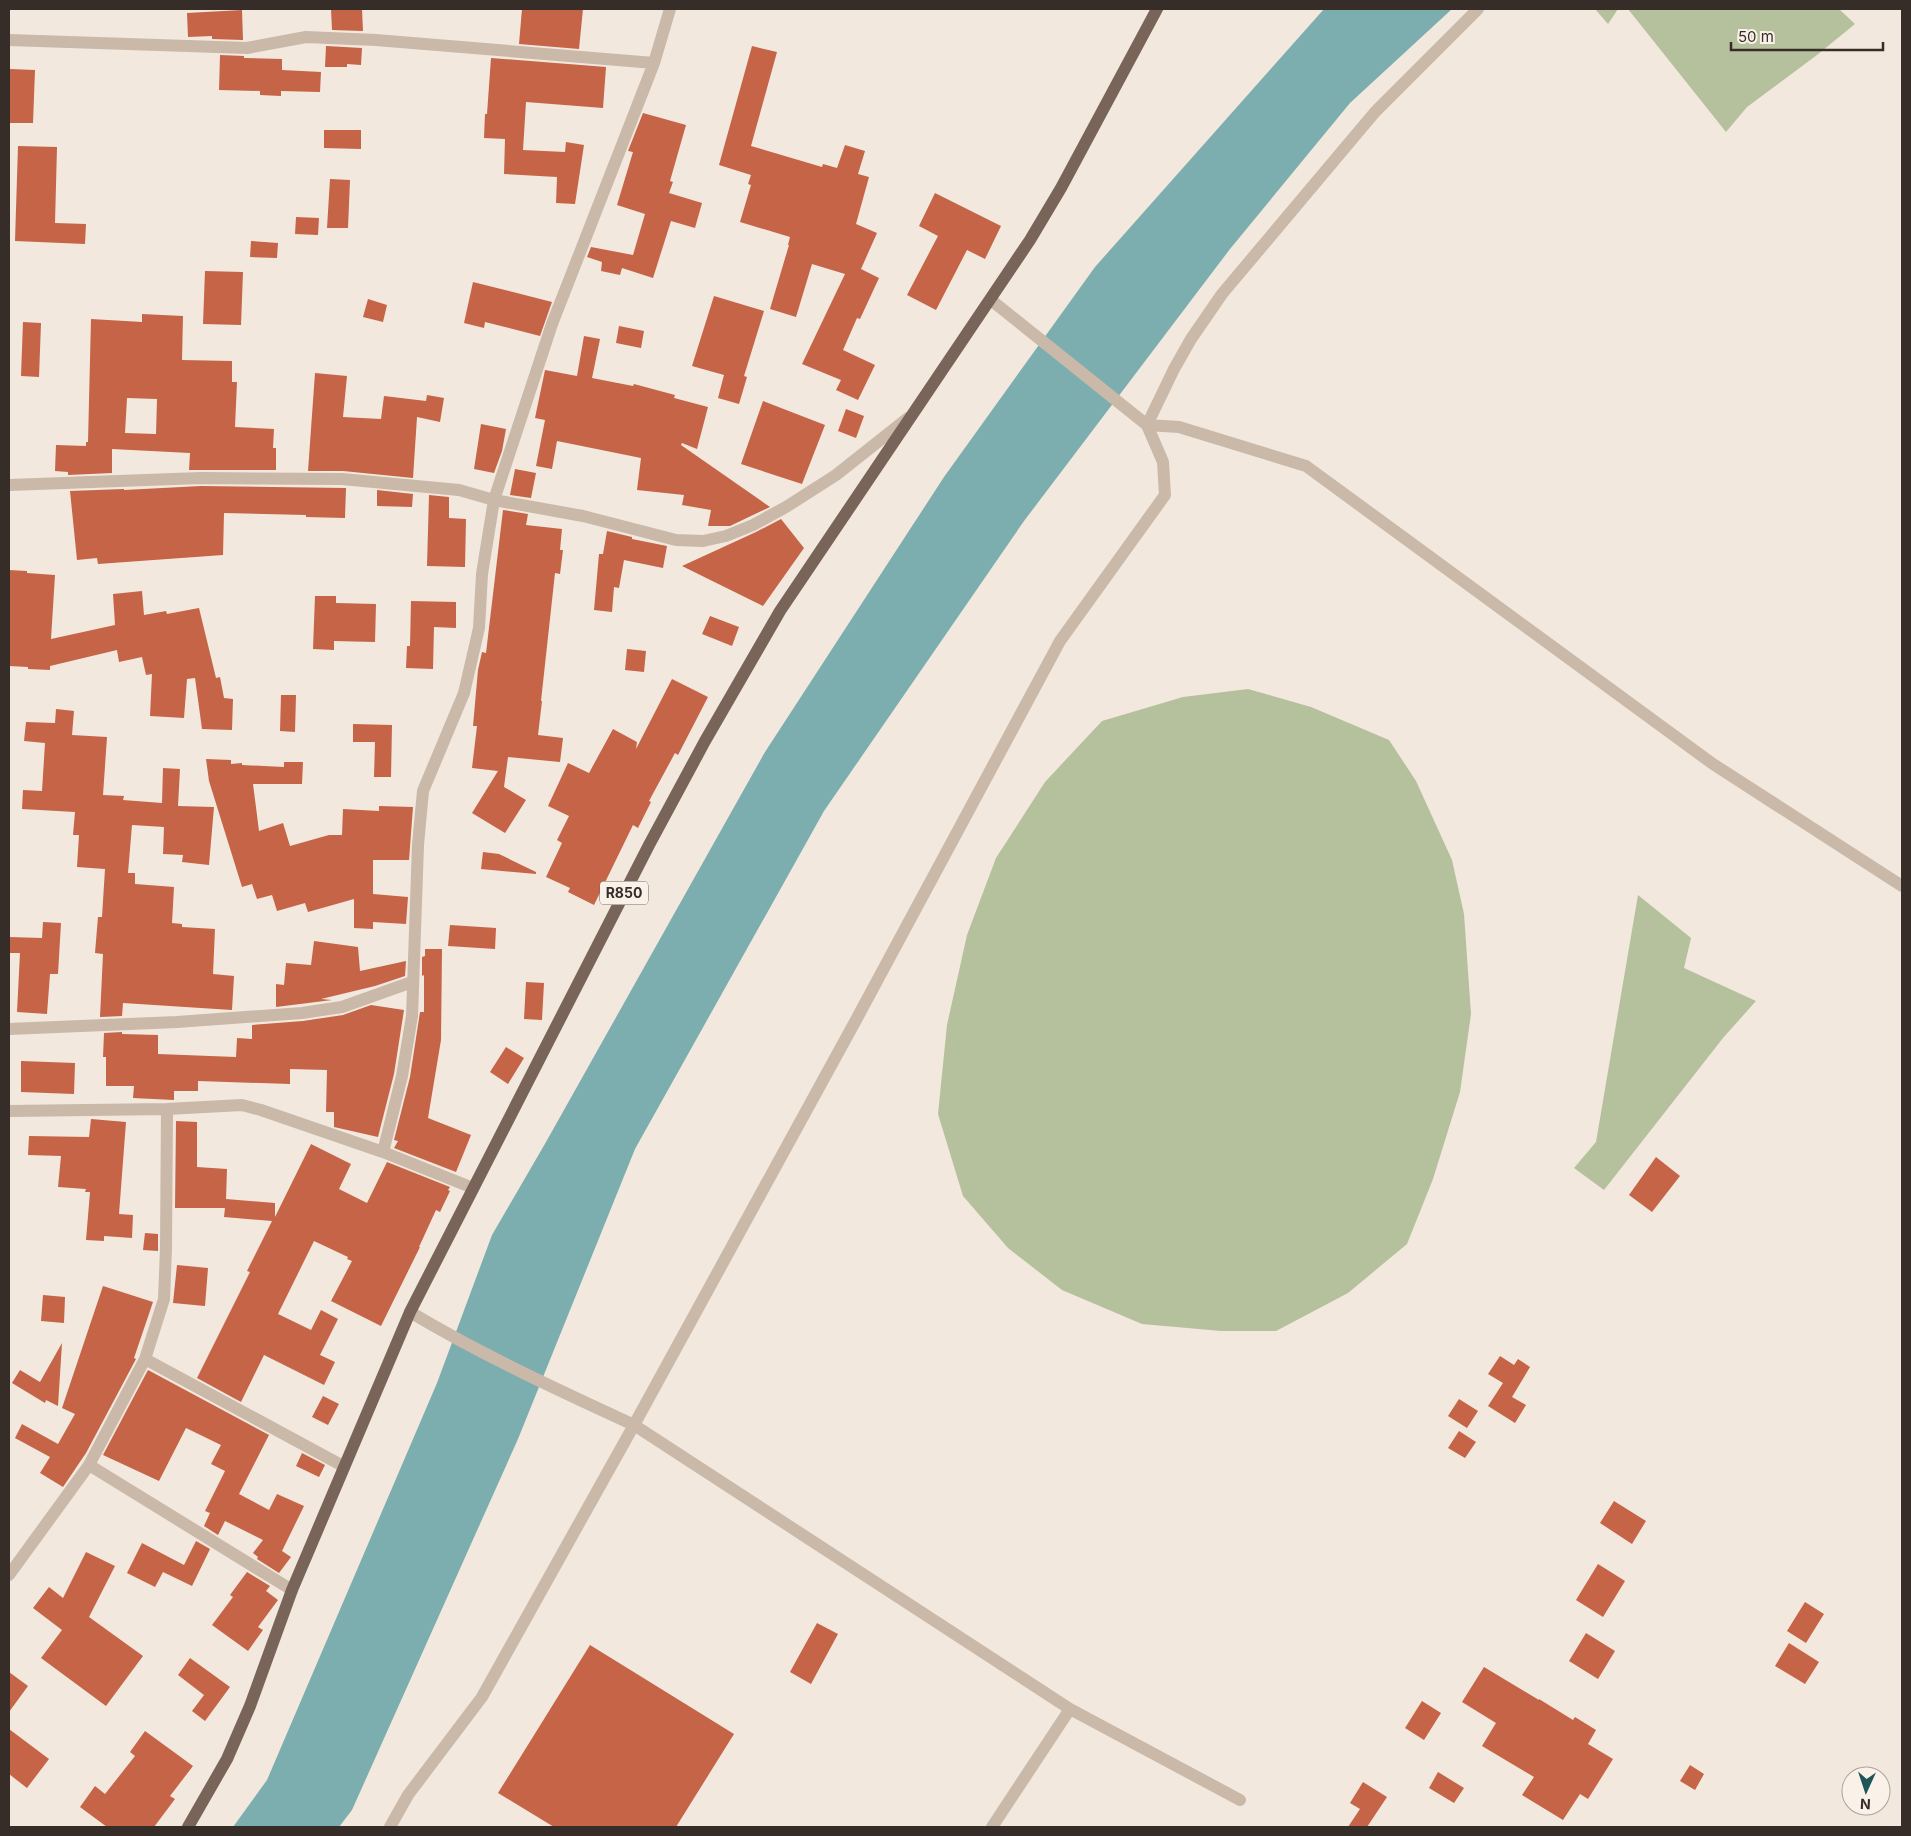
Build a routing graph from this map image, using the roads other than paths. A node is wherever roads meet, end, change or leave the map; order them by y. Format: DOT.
graph roads {
  1 [pos="670,9"];
  2 [pos="1157,9"];
  3 [pos="1478,9"];
  4 [pos="9,40"];
  5 [pos="654,63"];
  6 [pos="991,300"];
  7 [pos="910,417"];
  8 [pos="1147,425"];
  9 [pos="9,484"];
  10 [pos="494,500"];
  11 [pos="1902,886"];
  12 [pos="412,982"];
  13 [pos="9,1029"];
  14 [pos="167,1109"];
  15 [pos="9,1111"];
  16 [pos="384,1152"];
  17 [pos="473,1188"];
  18 [pos="410,1312"];
  19 [pos="145,1359"];
  20 [pos="634,1425"];
  21 [pos="89,1465"];
  22 [pos="343,1466"];
  23 [pos="9,1575"];
  24 [pos="292,1590"];
  25 [pos="1070,1709"];
  26 [pos="1240,1800"];
  27 [pos="188,1827"];
  28 [pos="390,1827"];
  29 [pos="992,1827"];
  1 -- 5 [label="street"];
  2 -- 6 [label="main road, R850"];
  3 -- 8 [label="street"];
  4 -- 5 [label="street"];
  5 -- 10 [label="street"];
  6 -- 7 [label="main road, R850"];
  6 -- 8 [label="street"];
  7 -- 10 [label="street"];
  7 -- 17 [label="main road, R850"];
  8 -- 11 [label="street"];
  8 -- 20 [label="street"];
  9 -- 10 [label="street"];
  10 -- 12 [label="street"];
  12 -- 13 [label="street"];
  12 -- 16 [label="street"];
  14 -- 15 [label="street"];
  14 -- 16 [label="street"];
  14 -- 19 [label="street"];
  16 -- 17 [label="street"];
  17 -- 18 [label="main road, R850"];
  18 -- 20 [label="street"];
  18 -- 22 [label="main road, R850"];
  19 -- 21 [label="street"];
  19 -- 22 [label="street"];
  20 -- 25 [label="street"];
  20 -- 28 [label="street"];
  21 -- 23 [label="street"];
  21 -- 24 [label="street"];
  22 -- 24 [label="main road, R850"];
  24 -- 27 [label="main road, R850"];
  25 -- 26 [label="street"];
  25 -- 29 [label="street"];
}
